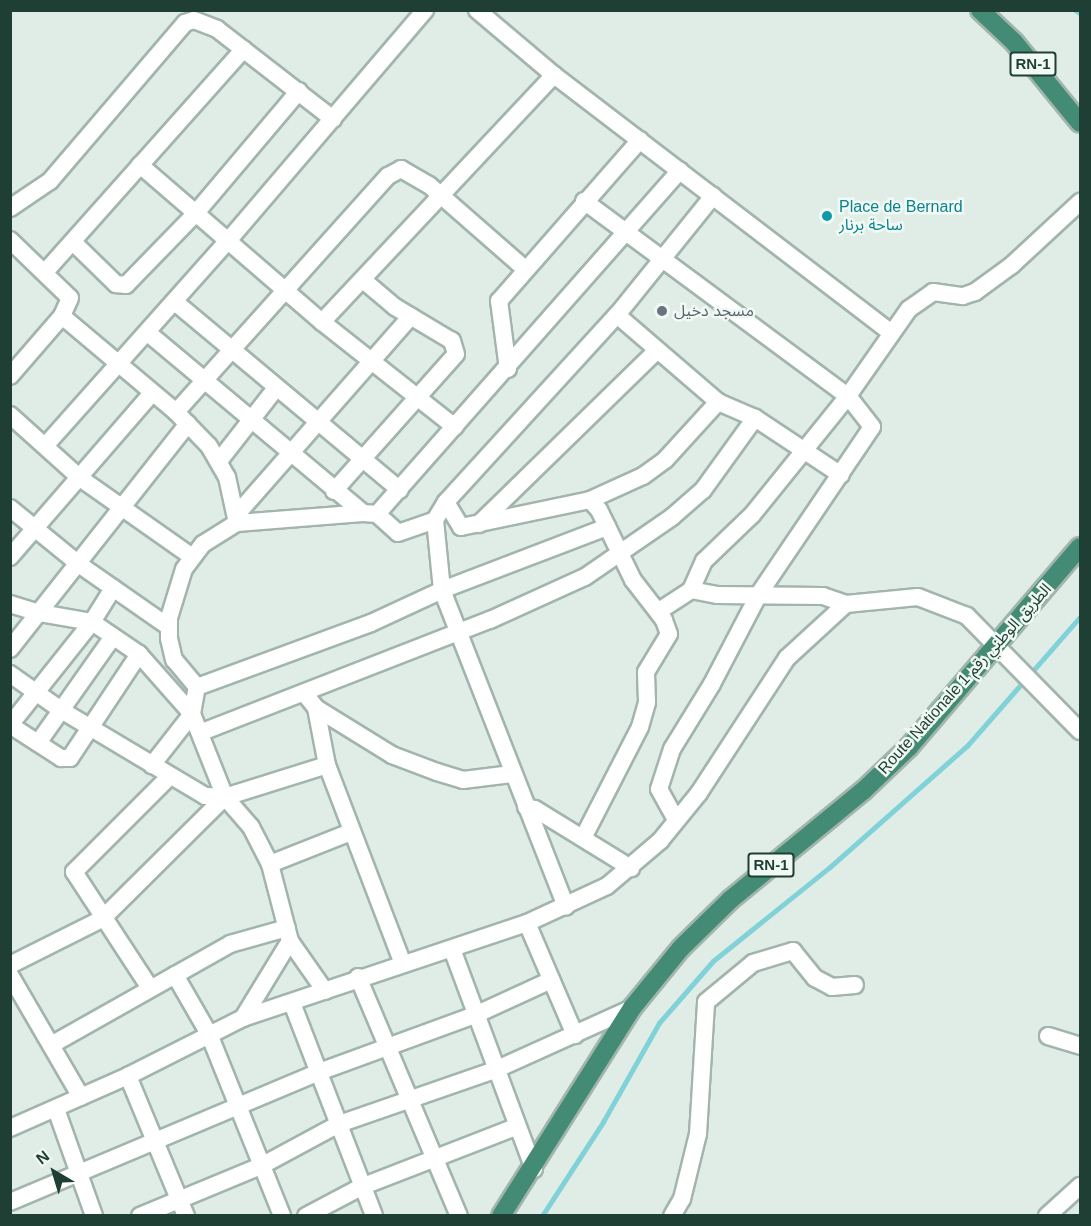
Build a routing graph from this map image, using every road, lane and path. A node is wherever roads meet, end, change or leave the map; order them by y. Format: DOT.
graph roads {
  1 [pos="425,10"];
  2 [pos="477,10"];
  3 [pos="980,10"];
  4 [pos="244,49"];
  5 [pos="554,75"];
  6 [pos="299,92"];
  7 [pos="333,119"];
  8 [pos="1080,123"];
  9 [pos="640,140"];
  10 [pos="140,165"];
  11 [pos="680,170"];
  12 [pos="441,196"];
  13 [pos="713,196"];
  14 [pos="584,201"];
  15 [pos="1080,202"];
  16 [pos="10,208"];
  17 [pos="195,214"];
  18 [pos="625,234"];
  19 [pos="10,240"];
  20 [pos="227,242"];
  21 [pos="74,243"];
  22 [pos="662,258"];
  23 [pos="525,269"];
  24 [pos="46,272"];
  25 [pos="363,280"];
  26 [pos="284,289"];
  27 [pos="175,302"];
  28 [pos="617,315"];
  29 [pos="62,316"];
  30 [pos="411,316"];
  31 [pos="322,322"];
  32 [pos="148,333"];
  33 [pos="892,333"];
  34 [pos="231,351"];
  35 [pos="656,351"];
  36 [pos="370,360"];
  37 [pos="119,365"];
  38 [pos="508,369"];
  39 [pos="10,376"];
  40 [pos="205,382"];
  41 [pos="276,388"];
  42 [pos="152,393"];
  43 [pos="848,396"];
  44 [pos="417,397"];
  45 [pos="718,402"];
  46 [pos="10,415"];
  47 [pos="182,418"];
  48 [pos="755,418"];
  49 [pos="250,421"];
  50 [pos="317,424"];
  51 [pos="455,427"];
  52 [pos="45,446"];
  53 [pos="803,450"];
  54 [pos="292,454"];
  55 [pos="361,458"];
  56 [pos="219,460"];
  57 [pos="841,475"];
  58 [pos="80,478"];
  59 [pos="400,490"];
  60 [pos="334,491"];
  61 [pos="590,500"];
  62 [pos="446,502"];
  63 [pos="10,508"];
  64 [pos="122,508"];
  65 [pos="370,514"];
  66 [pos="238,518"];
  67 [pos="435,520"];
  68 [pos="478,525"];
  69 [pos="607,527"];
  70 [pos="35,530"];
  71 [pos="1080,547"];
  72 [pos="619,554"];
  73 [pos="191,556"];
  74 [pos="10,557"];
  75 [pos="80,565"];
  76 [pos="113,588"];
  77 [pos="442,590"];
  78 [pos="691,590"];
  79 [pos="759,594"];
  80 [pos="10,604"];
  81 [pos="846,604"];
  82 [pos="659,611"];
  83 [pos="39,613"];
  84 [pos="92,622"];
  85 [pos="169,627"];
  86 [pos="460,631"];
  87 [pos="112,638"];
  88 [pos="10,649"];
  89 [pos="1001,652"];
  90 [pos="139,654"];
  91 [pos="10,674"];
  92 [pos="197,687"];
  93 [pos="35,691"];
  94 [pos="304,693"];
  95 [pos="316,708"];
  96 [pos="61,710"];
  97 [pos="192,714"];
  98 [pos="10,725"];
  99 [pos="89,727"];
  100 [pos="1080,731"];
  101 [pos="202,732"];
  102 [pos="38,743"];
  103 [pos="152,765"];
  104 [pos="327,765"];
  105 [pos="512,774"];
  106 [pos="169,777"];
  107 [pos="225,797"];
  108 [pos="526,807"];
  109 [pos="676,820"];
  110 [pos="351,832"];
  111 [pos="583,838"];
  112 [pos="270,864"];
  113 [pos="631,868"];
  114 [pos="566,907"];
  115 [pos="102,919"];
  116 [pos="527,923"];
  117 [pos="288,934"];
  118 [pos="452,949"];
  119 [pos="403,964"];
  120 [pos="10,965"];
  121 [pos="10,975"];
  122 [pos="175,975"];
  123 [pos="358,977"];
  124 [pos="552,980"];
  125 [pos="855,986"];
  126 [pos="150,988"];
  127 [pos="325,991"];
  128 [pos="292,1003"];
  129 [pos="632,1008"];
  130 [pos="475,1015"];
  131 [pos="243,1018"];
  132 [pos="209,1034"];
  133 [pos="575,1035"];
  134 [pos="1048,1036"];
  135 [pos="387,1044"];
  136 [pos="51,1045"];
  137 [pos="1080,1046"];
  138 [pos="495,1070"];
  139 [pos="319,1072"];
  140 [pos="129,1076"];
  141 [pos="81,1097"];
  142 [pos="411,1100"];
  143 [pos="241,1107"];
  144 [pos="56,1109"];
  145 [pos="339,1124"];
  146 [pos="516,1127"];
  147 [pos="10,1128"];
  148 [pos="158,1140"];
  149 [pos="434,1157"];
  150 [pos="261,1166"];
  151 [pos="534,1169"];
  152 [pos="78,1172"];
  153 [pos="1080,1186"];
  154 [pos="361,1187"];
  155 [pos="10,1202"];
  156 [pos="183,1208"];
  157 [pos="94,1215"];
  158 [pos="140,1215"];
  159 [pos="282,1215"];
  160 [pos="306,1215"];
  161 [pos="374,1215"];
  162 [pos="459,1215"];
  163 [pos="501,1215"];
  164 [pos="672,1215"];
  165 [pos="1047,1215"];
  1 -- 7 [label="street"];
  2 -- 5 [label="street"];
  3 -- 8 [label="highway, RN-1"];
  4 -- 6 [label="street"];
  4 -- 10 [label="street"];
  4 -- 16 [label="street"];
  5 -- 9 [label="street"];
  5 -- 12 [label="street"];
  6 -- 7 [label="street"];
  6 -- 17 [label="street"];
  7 -- 20 [label="street"];
  9 -- 11 [label="street"];
  9 -- 14 [label="street"];
  10 -- 17 [label="street"];
  10 -- 21 [label="street"];
  11 -- 13 [label="street"];
  11 -- 18 [label="street"];
  12 -- 23 [label="street"];
  12 -- 25 [label="street"];
  12 -- 26 [label="street"];
  13 -- 22 [label="street"];
  13 -- 33 [label="street"];
  14 -- 18 [label="street"];
  14 -- 23 [label="street"];
  15 -- 33 [label="street"];
  17 -- 20 [label="street"];
  17 -- 21 [label="street"];
  18 -- 22 [label="street"];
  18 -- 38 [label="street"];
  19 -- 24 [label="street"];
  20 -- 26 [label="street"];
  20 -- 27 [label="street"];
  21 -- 24 [label="street"];
  22 -- 28 [label="street"];
  22 -- 43 [label="street"];
  23 -- 38 [label="street"];
  24 -- 29 [label="street"];
  25 -- 30 [label="street"];
  25 -- 31 [label="street"];
  26 -- 31 [label="street"];
  26 -- 34 [label="street"];
  27 -- 32 [label="street"];
  27 -- 34 [label="street"];
  28 -- 35 [label="street"];
  28 -- 62 [label="street"];
  29 -- 37 [label="street"];
  29 -- 39 [label="street"];
  30 -- 36 [label="street"];
  30 -- 44 [label="street"];
  31 -- 36 [label="street"];
  32 -- 37 [label="street"];
  32 -- 40 [label="street"];
  33 -- 43 [label="street"];
  34 -- 40 [label="street"];
  34 -- 41 [label="street"];
  35 -- 45 [label="street"];
  35 -- 68 [label="street"];
  36 -- 44 [label="street"];
  36 -- 50 [label="street"];
  37 -- 42 [label="street"];
  37 -- 52 [label="street"];
  38 -- 51 [label="street"];
  40 -- 47 [label="street"];
  40 -- 49 [label="street"];
  41 -- 49 [label="street"];
  41 -- 50 [label="street"];
  42 -- 47 [label="street"];
  42 -- 58 [label="street"];
  43 -- 53 [label="street"];
  43 -- 57 [label="street"];
  44 -- 51 [label="street"];
  44 -- 55 [label="street"];
  45 -- 48 [label="street"];
  45 -- 61 [label="street"];
  46 -- 52 [label="street"];
  47 -- 56 [label="street"];
  47 -- 64 [label="street"];
  48 -- 53 [label="street"];
  48 -- 72 [label="street"];
  49 -- 54 [label="street"];
  49 -- 56 [label="street"];
  50 -- 54 [label="street"];
  50 -- 55 [label="street"];
  51 -- 59 [label="street"];
  52 -- 58 [label="street"];
  53 -- 57 [label="street"];
  53 -- 78 [label="street"];
  54 -- 60 [label="street"];
  54 -- 66 [label="street"];
  55 -- 59 [label="street"];
  55 -- 60 [label="street"];
  56 -- 66 [label="street"];
  57 -- 79 [label="street"];
  58 -- 64 [label="street"];
  58 -- 70 [label="street"];
  59 -- 65 [label="street"];
  60 -- 65 [label="street"];
  61 -- 68 [label="street"];
  61 -- 69 [label="street"];
  62 -- 67 [label="street"];
  62 -- 68 [label="street"];
  63 -- 70 [label="street"];
  64 -- 73 [label="street"];
  64 -- 75 [label="street"];
  65 -- 66 [label="street"];
  65 -- 67 [label="street"];
  66 -- 73 [label="street"];
  67 -- 77 [label="street"];
  69 -- 72 [label="street"];
  69 -- 77 [label="street"];
  70 -- 74 [label="street"];
  70 -- 75 [label="street"];
  71 -- 89 [label="highway, Route Nationale الطريق الوطني رقم 1 / RN-1"];
  72 -- 82 [label="street"];
  72 -- 86 [label="street"];
  73 -- 85 [label="street"];
  75 -- 76 [label="street"];
  75 -- 83 [label="street"];
  76 -- 84 [label="street"];
  76 -- 85 [label="street"];
  77 -- 86 [label="street"];
  77 -- 92 [label="street"];
  78 -- 79 [label="street"];
  78 -- 82 [label="street"];
  79 -- 81 [label="street"];
  79 -- 109 [label="street"];
  80 -- 83 [label="street"];
  81 -- 89 [label="street"];
  81 -- 109 [label="street"];
  82 -- 111 [label="street"];
  83 -- 84 [label="street"];
  83 -- 88 [label="street"];
  84 -- 87 [label="street"];
  84 -- 93 [label="street"];
  85 -- 92 [label="street"];
  86 -- 94 [label="street"];
  86 -- 105 [label="street"];
  87 -- 90 [label="street"];
  87 -- 96 [label="street"];
  89 -- 100 [label="street"];
  89 -- 129 [label="highway, Route Nationale الطريق الوطني رقم 1 / RN-1"];
  90 -- 97 [label="street"];
  90 -- 99 [label="street"];
  91 -- 93 [label="street"];
  92 -- 97 [label="street"];
  93 -- 96 [label="street"];
  93 -- 98 [label="street"];
  94 -- 95 [label="street"];
  94 -- 101 [label="street"];
  95 -- 104 [label="street"];
  95 -- 105 [label="street"];
  96 -- 99 [label="street"];
  96 -- 102 [label="street"];
  97 -- 101 [label="street"];
  97 -- 103 [label="street"];
  98 -- 102 [label="street"];
  99 -- 102 [label="street"];
  99 -- 103 [label="street"];
  101 -- 107 [label="street"];
  103 -- 106 [label="street"];
  104 -- 107 [label="street"];
  104 -- 110 [label="street"];
  105 -- 108 [label="street"];
  106 -- 107 [label="street"];
  106 -- 115 [label="street"];
  107 -- 112 [label="street"];
  107 -- 115 [label="street"];
  108 -- 111 [label="street"];
  108 -- 114 [label="street"];
  109 -- 113 [label="street"];
  110 -- 112 [label="street"];
  110 -- 119 [label="street"];
  111 -- 113 [label="street"];
  112 -- 117 [label="street"];
  113 -- 114 [label="street"];
  114 -- 116 [label="street"];
  115 -- 120 [label="street"];
  115 -- 126 [label="street"];
  116 -- 118 [label="street"];
  116 -- 124 [label="street"];
  117 -- 122 [label="street"];
  117 -- 127 [label="street"];
  117 -- 131 [label="street"];
  118 -- 119 [label="street"];
  118 -- 130 [label="street"];
  119 -- 123 [label="street"];
  121 -- 136 [label="street"];
  122 -- 126 [label="street"];
  122 -- 132 [label="street"];
  123 -- 127 [label="street"];
  123 -- 135 [label="street"];
  124 -- 130 [label="street"];
  124 -- 133 [label="street"];
  125 -- 164 [label="street"];
  126 -- 136 [label="street"];
  127 -- 128 [label="street"];
  128 -- 131 [label="street"];
  128 -- 139 [label="street"];
  129 -- 133 [label="street"];
  129 -- 151 [label="highway, Route Nationale الطريق الوطني رقم 1 / RN-1"];
  130 -- 135 [label="street"];
  130 -- 138 [label="street"];
  131 -- 132 [label="street"];
  132 -- 140 [label="street"];
  132 -- 143 [label="street"];
  133 -- 138 [label="street"];
  134 -- 137 [label="street"];
  135 -- 139 [label="street"];
  135 -- 142 [label="street"];
  136 -- 141 [label="street"];
  138 -- 142 [label="street"];
  138 -- 146 [label="street"];
  139 -- 143 [label="street"];
  139 -- 145 [label="street"];
  140 -- 141 [label="street"];
  140 -- 148 [label="street"];
  141 -- 144 [label="street"];
  142 -- 145 [label="street"];
  142 -- 149 [label="street"];
  143 -- 148 [label="street"];
  143 -- 150 [label="street"];
  144 -- 147 [label="street"];
  144 -- 152 [label="street"];
  145 -- 150 [label="street"];
  145 -- 154 [label="street"];
  146 -- 149 [label="street"];
  146 -- 151 [label="street"];
  148 -- 152 [label="street"];
  148 -- 156 [label="street"];
  149 -- 154 [label="street"];
  149 -- 162 [label="street"];
  150 -- 156 [label="street"];
  150 -- 159 [label="street"];
  151 -- 163 [label="highway, Route Nationale الطريق الوطني رقم 1 / RN-1"];
  152 -- 155 [label="street"];
  152 -- 157 [label="street"];
  153 -- 165 [label="street"];
  154 -- 160 [label="street"];
  154 -- 161 [label="street"];
  156 -- 158 [label="street"];
}
